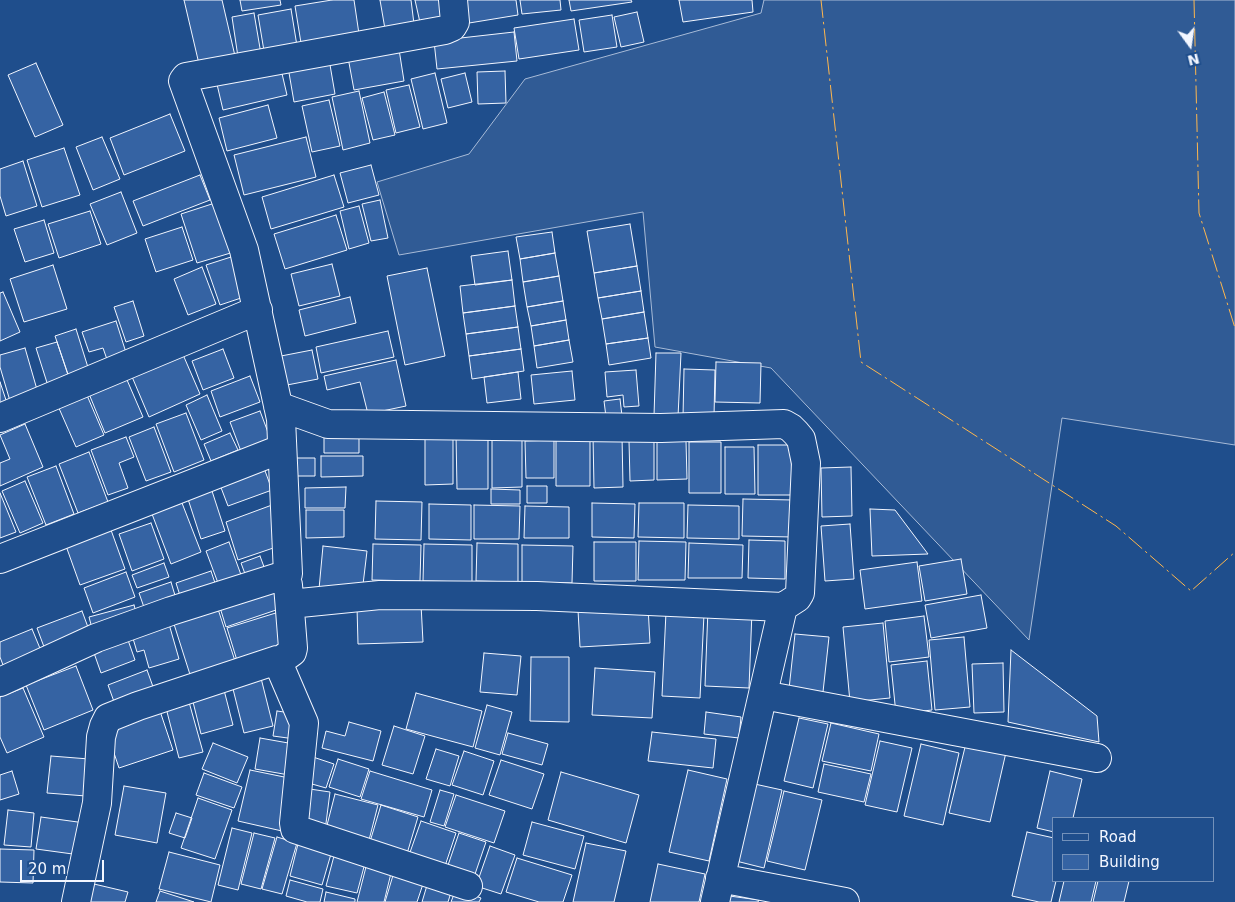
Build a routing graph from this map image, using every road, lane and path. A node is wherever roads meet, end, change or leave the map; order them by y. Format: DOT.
graph roads {
  1 [pos="453,0"];
  2 [pos="258,310"];
  3 [pos="278,406"];
  4 [pos="0,418"];
  5 [pos="281,449"];
  6 [pos="0,559"];
  7 [pos="288,574"];
  8 [pos="290,604"];
  9 [pos="784,607"];
  10 [pos="277,660"];
  11 [pos="0,682"];
  12 [pos="763,696"];
  13 [pos="1097,758"];
  14 [pos="468,886"];
  15 [pos="718,890"];
  16 [pos="76,902"];
  17 [pos="845,902"];
  1 -- 2 [label="street"];
  2 -- 3 [label="street"];
  2 -- 4 [label="street"];
  3 -- 5 [label="street"];
  3 -- 9 [label="street"];
  5 -- 6 [label="street"];
  5 -- 7 [label="street"];
  7 -- 8 [label="street"];
  7 -- 11 [label="street"];
  8 -- 9 [label="street"];
  8 -- 10 [label="street"];
  9 -- 12 [label="street"];
  10 -- 14 [label="street"];
  10 -- 16 [label="street"];
  12 -- 13 [label="street"];
  12 -- 15 [label="street"];
  15 -- 17 [label="street"];
}
